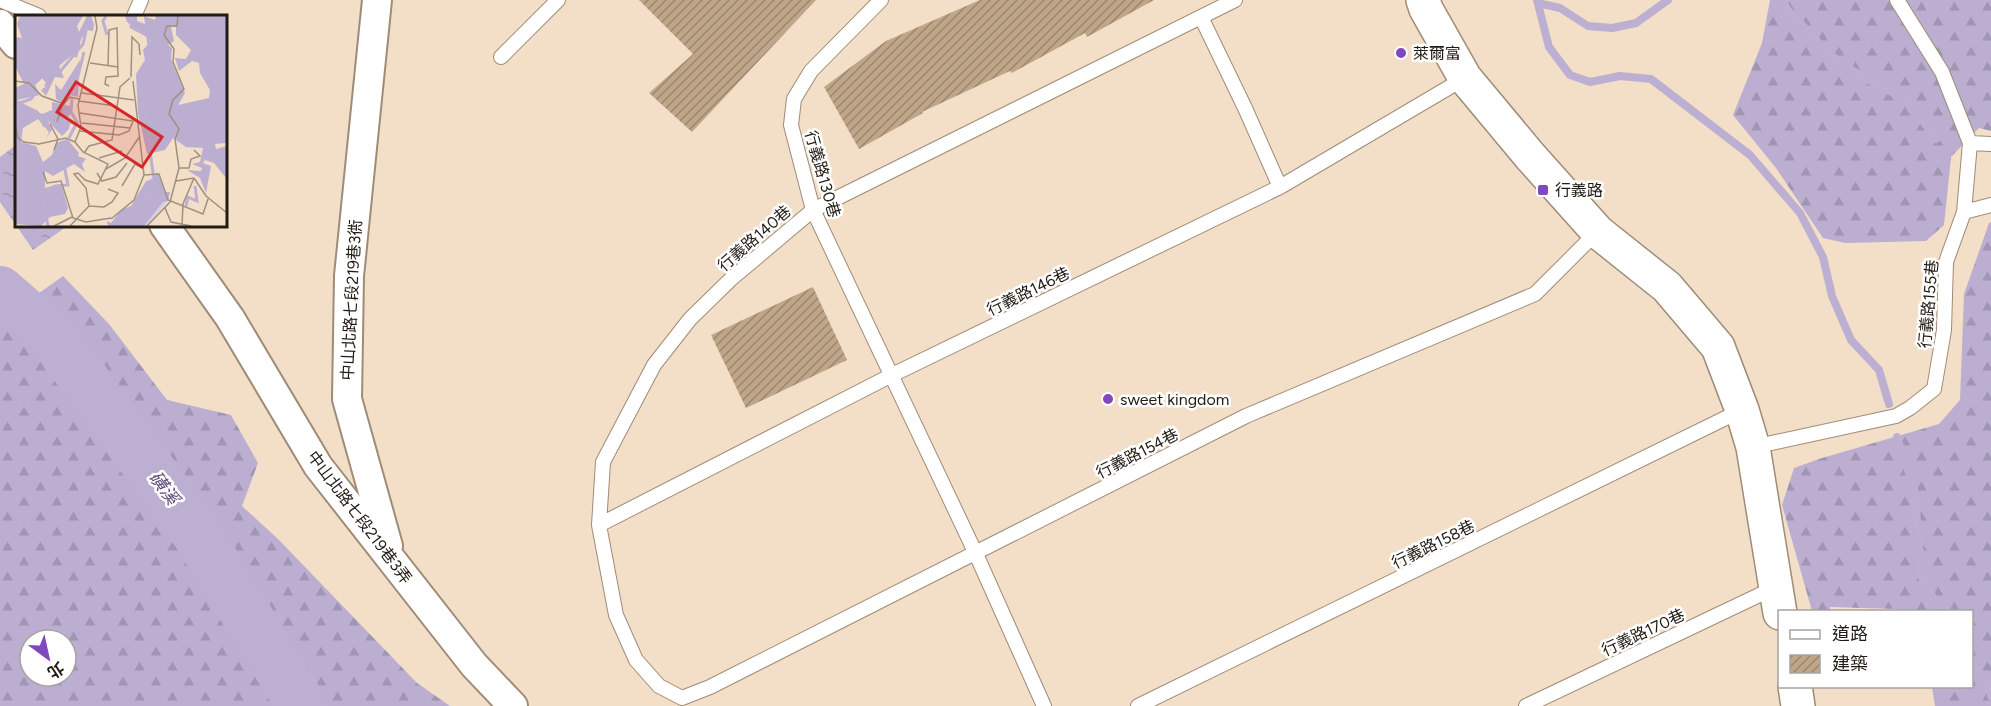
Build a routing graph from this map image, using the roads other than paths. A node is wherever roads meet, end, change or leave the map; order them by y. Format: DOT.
graph roads {
  1 [pos="0,0"];
  2 [pos="141,0"];
  3 [pos="376,0"];
  4 [pos="558,0"];
  5 [pos="881,0"];
  6 [pos="1235,0"];
  7 [pos="1423,0"];
  8 [pos="1898,0"];
  9 [pos="37,15"];
  10 [pos="134,15"];
  11 [pos="1201,17"];
  12 [pos="0,24"];
  13 [pos="15,43"];
  14 [pos="501,57"];
  15 [pos="1465,78"];
  16 [pos="1970,143"];
  17 [pos="1991,144"];
  18 [pos="1280,187"];
  19 [pos="1991,205"];
  20 [pos="813,210"];
  21 [pos="1964,212"];
  22 [pos="165,226"];
  23 [pos="1598,232"];
  24 [pos="892,375"];
  25 [pos="1742,410"];
  26 [pos="1754,447"];
  27 [pos="599,525"];
  28 [pos="976,554"];
  29 [pos="392,559"];
  30 [pos="1777,600"];
  31 [pos="1795,688"];
  32 [pos="682,698"];
  33 [pos="513,706"];
  34 [pos="1044,706"];
  35 [pos="1138,706"];
  36 [pos="1526,706"];
  37 [pos="1798,706"];
  1 -- 9 [label="lane"];
  2 -- 10 [label="lane"];
  3 -- 29 [label="street, 中山北路七段219巷3衖"];
  4 -- 14 [label="lane"];
  5 -- 20 [label="lane, 行義路130巷"];
  6 -- 11 [label="lane, 行義路140巷"];
  7 -- 15 [label="street"];
  8 -- 16 [label="lane, 行義路155巷"];
  11 -- 18 [label="lane"];
  11 -- 20 [label="lane, 行義路140巷"];
  12 -- 13 [label="street"];
  15 -- 18 [label="lane, 行義路146巷"];
  15 -- 23 [label="street"];
  16 -- 17 [label="lane"];
  16 -- 21 [label="lane, 行義路155巷"];
  18 -- 24 [label="lane, 行義路146巷"];
  19 -- 21 [label="lane"];
  20 -- 24 [label="lane, 行義路130巷"];
  20 -- 27 [label="lane, 行義路140巷"];
  21 -- 26 [label="lane, 行義路155巷"];
  22 -- 29 [label="street, 中山北路七段219巷3弄"];
  23 -- 25 [label="street"];
  23 -- 28 [label="lane, 行義路154巷"];
  24 -- 27 [label="lane, 行義路146巷"];
  24 -- 28 [label="lane, 行義路130巷"];
  25 -- 26 [label="street"];
  25 -- 35 [label="lane, 行義路158巷"];
  26 -- 30 [label="street"];
  27 -- 32 [label="lane, 行義路140巷"];
  28 -- 32 [label="lane, 行義路154巷"];
  28 -- 34 [label="lane, 行義路130巷"];
  29 -- 33 [label="street, 中山北路七段219巷3弄"];
  30 -- 36 [label="lane, 行義路170巷"];
  31 -- 37 [label="street"];
}
